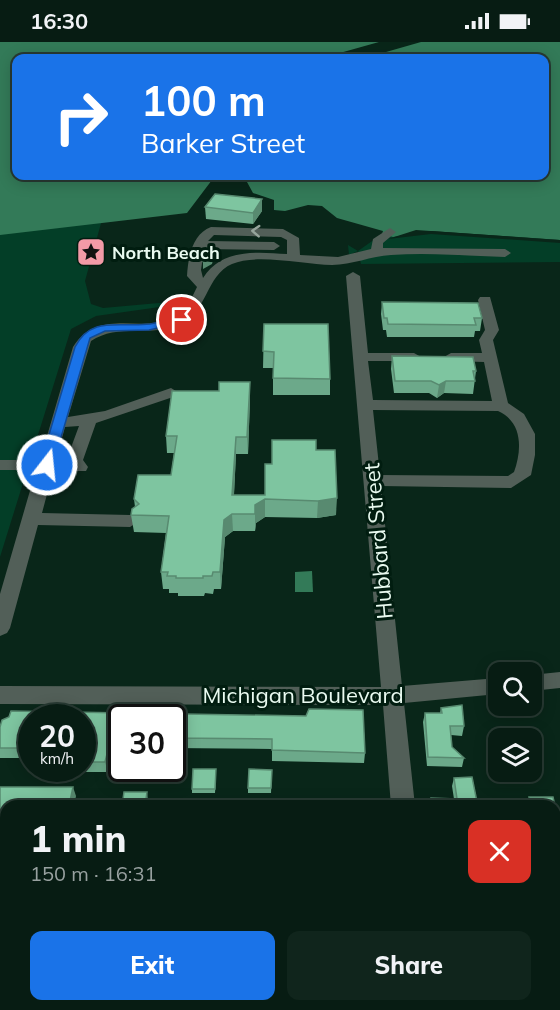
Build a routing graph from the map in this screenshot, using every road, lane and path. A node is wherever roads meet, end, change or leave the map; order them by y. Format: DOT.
graph roads {
  1 [pos="390,231"];
  2 [pos="378,252"];
  3 [pos="294,253"];
  4 [pos="505,253"];
  5 [pos="353,276"];
  6 [pos="203,286"];
  7 [pos="485,300"];
  8 [pos="361,357"];
  9 [pos="488,357"];
  10 [pos="171,393"];
  11 [pos="365,405"];
  12 [pos="501,406"];
  13 [pos="92,419"];
  14 [pos="58,423"];
  15 [pos="0,465"];
  16 [pos="47,465"];
  17 [pos="80,467"];
  18 [pos="372,480"];
  19 [pos="31,519"];
  20 [pos="130,521"];
  21 [pos="0,628"];
  22 [pos="560,680"];
  23 [pos="542,682"];
  24 [pos="488,687"];
  25 [pos="0,695"];
  26 [pos="392,696"];
  27 [pos="402,800"];
  1 -- 2 [label="street"];
  2 -- 3 [label="street"];
  2 -- 4 [label="street"];
  3 -- 6 [label="street"];
  3 -- 6 [label="street, one-way"];
  5 -- 8 [label="street, Hubbard Street"];
  6 -- 14 [label="street"];
  7 -- 9 [label="street"];
  8 -- 9 [label="street"];
  8 -- 11 [label="street, Hubbard Street"];
  9 -- 12 [label="street"];
  10 -- 13 [label="street"];
  11 -- 12 [label="street"];
  11 -- 18 [label="street, Hubbard Street"];
  12 -- 18 [label="street"];
  13 -- 14 [label="street"];
  13 -- 17 [label="street"];
  14 -- 16 [label="street"];
  15 -- 16 [label="street"];
  16 -- 19 [label="street"];
  18 -- 26 [label="street, Hubbard Street"];
  19 -- 20 [label="street"];
  19 -- 21 [label="street"];
  22 -- 23 [label="street"];
  24 -- 26 [label="street, Michigan Boulevard"];
  25 -- 26 [label="street, Michigan Boulevard"];
  26 -- 27 [label="street, Hubbard Street"];
}
